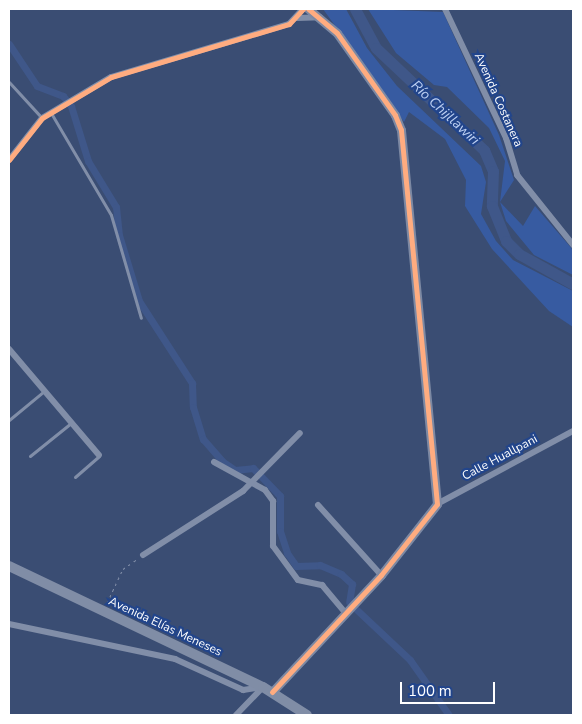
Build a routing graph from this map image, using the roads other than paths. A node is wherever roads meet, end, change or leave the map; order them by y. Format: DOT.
graph roads {
  1 [pos="302,9"];
  2 [pos="308,9"];
  3 [pos="445,9"];
  4 [pos="321,17"];
  5 [pos="297,18"];
  6 [pos="9,82"];
  7 [pos="53,110"];
  8 [pos="42,118"];
  9 [pos="9,160"];
  10 [pos="573,245"];
  11 [pos="141,318"];
  12 [pos="9,349"];
  13 [pos="11,357"];
  14 [pos="44,391"];
  15 [pos="9,420"];
  16 [pos="71,423"];
  17 [pos="573,431"];
  18 [pos="300,433"];
  19 [pos="99,455"];
  20 [pos="30,456"];
  21 [pos="214,462"];
  22 [pos="74,477"];
  23 [pos="258,477"];
  24 [pos="436,504"];
  25 [pos="318,505"];
  26 [pos="143,555"];
  27 [pos="9,566"];
  28 [pos="381,575"];
  29 [pos="346,614"];
  30 [pos="9,624"];
  31 [pos="268,690"];
  32 [pos="236,715"];
  33 [pos="307,715"];
  1 -- 5 [label="street"];
  2 -- 4 [label="street"];
  3 -- 10 [label="street, Avenida Costanera"];
  4 -- 5 [label="street"];
  4 -- 24 [label="street"];
  5 -- 7 [label="street"];
  6 -- 8 [label="lane"];
  7 -- 8 [label="street"];
  7 -- 11 [label="lane"];
  8 -- 9 [label="street"];
  12 -- 13 [label="street"];
  13 -- 14 [label="street"];
  14 -- 15 [label="lane"];
  14 -- 16 [label="street"];
  16 -- 19 [label="street"];
  16 -- 20 [label="lane"];
  17 -- 24 [label="street, Calle Huallpani"];
  18 -- 23 [label="street"];
  19 -- 22 [label="lane"];
  21 -- 23 [label="street"];
  23 -- 26 [label="street"];
  23 -- 29 [label="street"];
  24 -- 28 [label="street"];
  25 -- 28 [label="street"];
  27 -- 31 [label="main road, Avenida Elías Meneses"];
  28 -- 29 [label="street"];
  29 -- 31 [label="street"];
  30 -- 31 [label="street"];
  31 -- 32 [label="street"];
  31 -- 33 [label="main road, Avenida Elías Meneses"];
}
